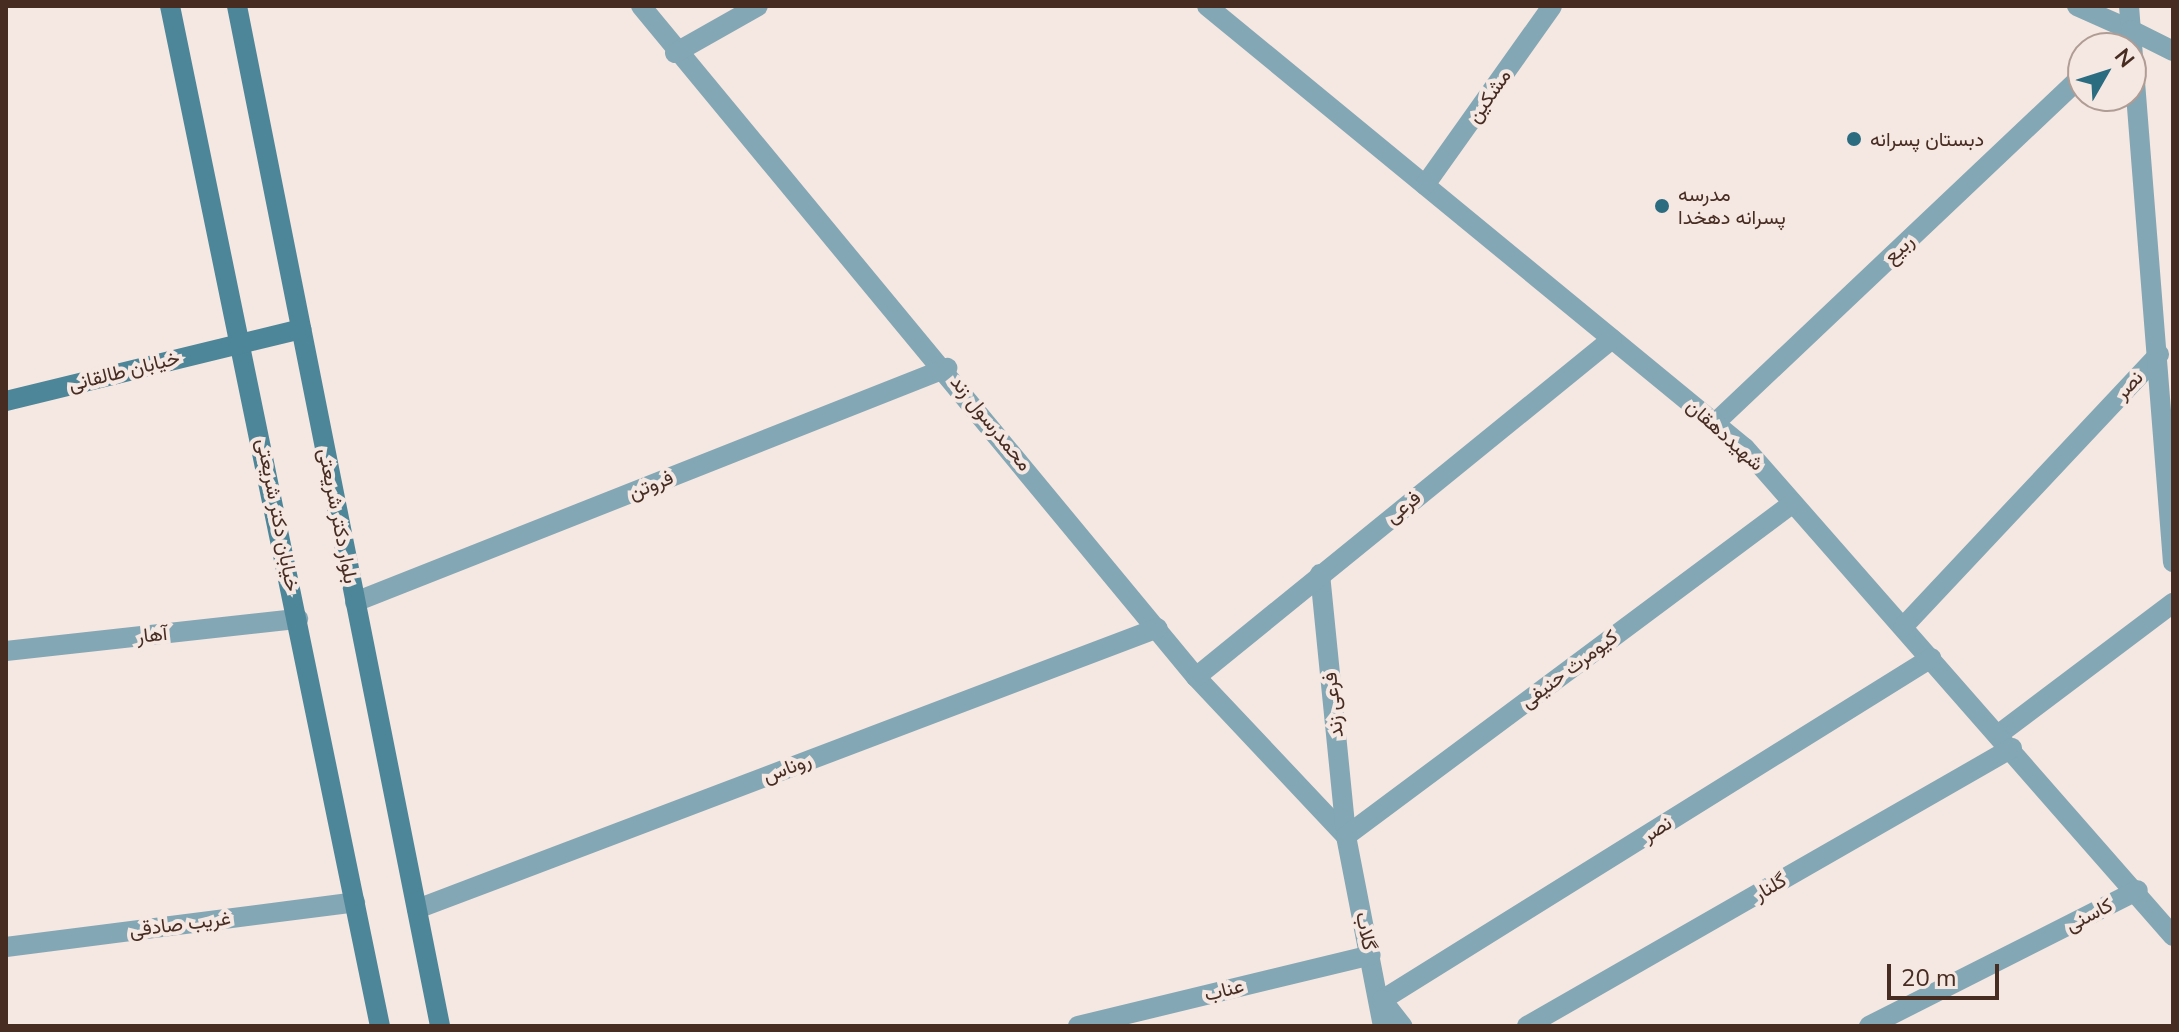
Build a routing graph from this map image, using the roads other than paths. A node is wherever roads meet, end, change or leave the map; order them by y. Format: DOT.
graph roads {
  1 [pos="170,6"];
  2 [pos="237,6"];
  3 [pos="641,6"];
  4 [pos="758,6"];
  5 [pos="1207,6"];
  6 [pos="1552,6"];
  7 [pos="2077,6"];
  8 [pos="2129,6"];
  9 [pos="2131,30"];
  10 [pos="2173,51"];
  11 [pos="675,53"];
  12 [pos="2067,90"];
  13 [pos="1425,185"];
  14 [pos="301,329"];
  15 [pos="1612,339"];
  16 [pos="243,340"];
  17 [pos="2159,354"];
  18 [pos="947,368"];
  19 [pos="6,401"];
  20 [pos="1715,423"];
  21 [pos="1793,503"];
  22 [pos="2173,562"];
  23 [pos="1320,574"];
  24 [pos="355,602"];
  25 [pos="2173,603"];
  26 [pos="298,619"];
  27 [pos="1903,627"];
  28 [pos="1158,628"];
  29 [pos="6,651"];
  30 [pos="1931,658"];
  31 [pos="1196,677"];
  32 [pos="2006,741"];
  33 [pos="1346,836"];
  34 [pos="2138,890"];
  35 [pos="355,902"];
  36 [pos="417,909"];
  37 [pos="2173,936"];
  38 [pos="6,947"];
  39 [pos="1371,955"];
  40 [pos="1382,1000"];
  41 [pos="380,1026"];
  42 [pos="440,1026"];
  43 [pos="1078,1026"];
  44 [pos="1383,1026"];
  45 [pos="1402,1026"];
  46 [pos="1527,1026"];
  47 [pos="1869,1026"];
  1 -- 16 [label="main road, خیابان دکتر شریعتی"];
  2 -- 14 [label="main road, بلوار دکتر شریعتی"];
  3 -- 11 [label="street, محمدرسول زند"];
  4 -- 11 [label="street"];
  5 -- 13 [label="street, شهیددهقان"];
  6 -- 13 [label="street, مشکین"];
  7 -- 9 [label="street"];
  8 -- 9 [label="street"];
  9 -- 10 [label="street"];
  9 -- 17 [label="street"];
  11 -- 18 [label="street, محمدرسول زند"];
  12 -- 20 [label="street, ربیع"];
  13 -- 15 [label="street, شهیددهقان"];
  14 -- 16 [label="main road, خیابان طالقانی"];
  14 -- 24 [label="main road, بلوار دکتر شریعتی"];
  15 -- 20 [label="street, شهیددهقان"];
  15 -- 23 [label="street, فرعی"];
  16 -- 19 [label="main road, خیابان طالقانی"];
  16 -- 26 [label="main road, خیابان دکتر شریعتی"];
  17 -- 22 [label="street"];
  17 -- 27 [label="street, نصر"];
  18 -- 24 [label="street, فروتن"];
  18 -- 28 [label="street, محمدرسول زند"];
  20 -- 21 [label="street, شهیددهقان"];
  21 -- 27 [label="street, شهیددهقان"];
  21 -- 33 [label="street, کیومرث حنیفی"];
  23 -- 31 [label="street, فرعی"];
  23 -- 33 [label="street, فرعی زند"];
  24 -- 36 [label="main road, بلوار دکتر شریعتی"];
  25 -- 32 [label="street, گلنار"];
  26 -- 29 [label="street, آهار"];
  26 -- 35 [label="main road, خیابان دکتر شریعتی"];
  27 -- 30 [label="street, شهیددهقان"];
  28 -- 31 [label="street, محمدرسول زند"];
  28 -- 36 [label="street, روناس"];
  30 -- 32 [label="street, شهیددهقان"];
  30 -- 40 [label="street, نصر"];
  31 -- 33 [label="street, محمدرسول زند"];
  32 -- 34 [label="street, شهیددهقان"];
  32 -- 46 [label="street, گلنار"];
  33 -- 39 [label="street, گلاب"];
  34 -- 37 [label="street, شهیددهقان"];
  34 -- 47 [label="street, کاسنی"];
  35 -- 38 [label="street, غریب صادقی"];
  35 -- 41 [label="main road, خیابان دکتر شریعتی"];
  36 -- 42 [label="main road, بلوار دکتر شریعتی"];
  39 -- 40 [label="street, گلاب"];
  39 -- 43 [label="street, عناب"];
  40 -- 44 [label="street, گلاب"];
  40 -- 45 [label="street"];
}
